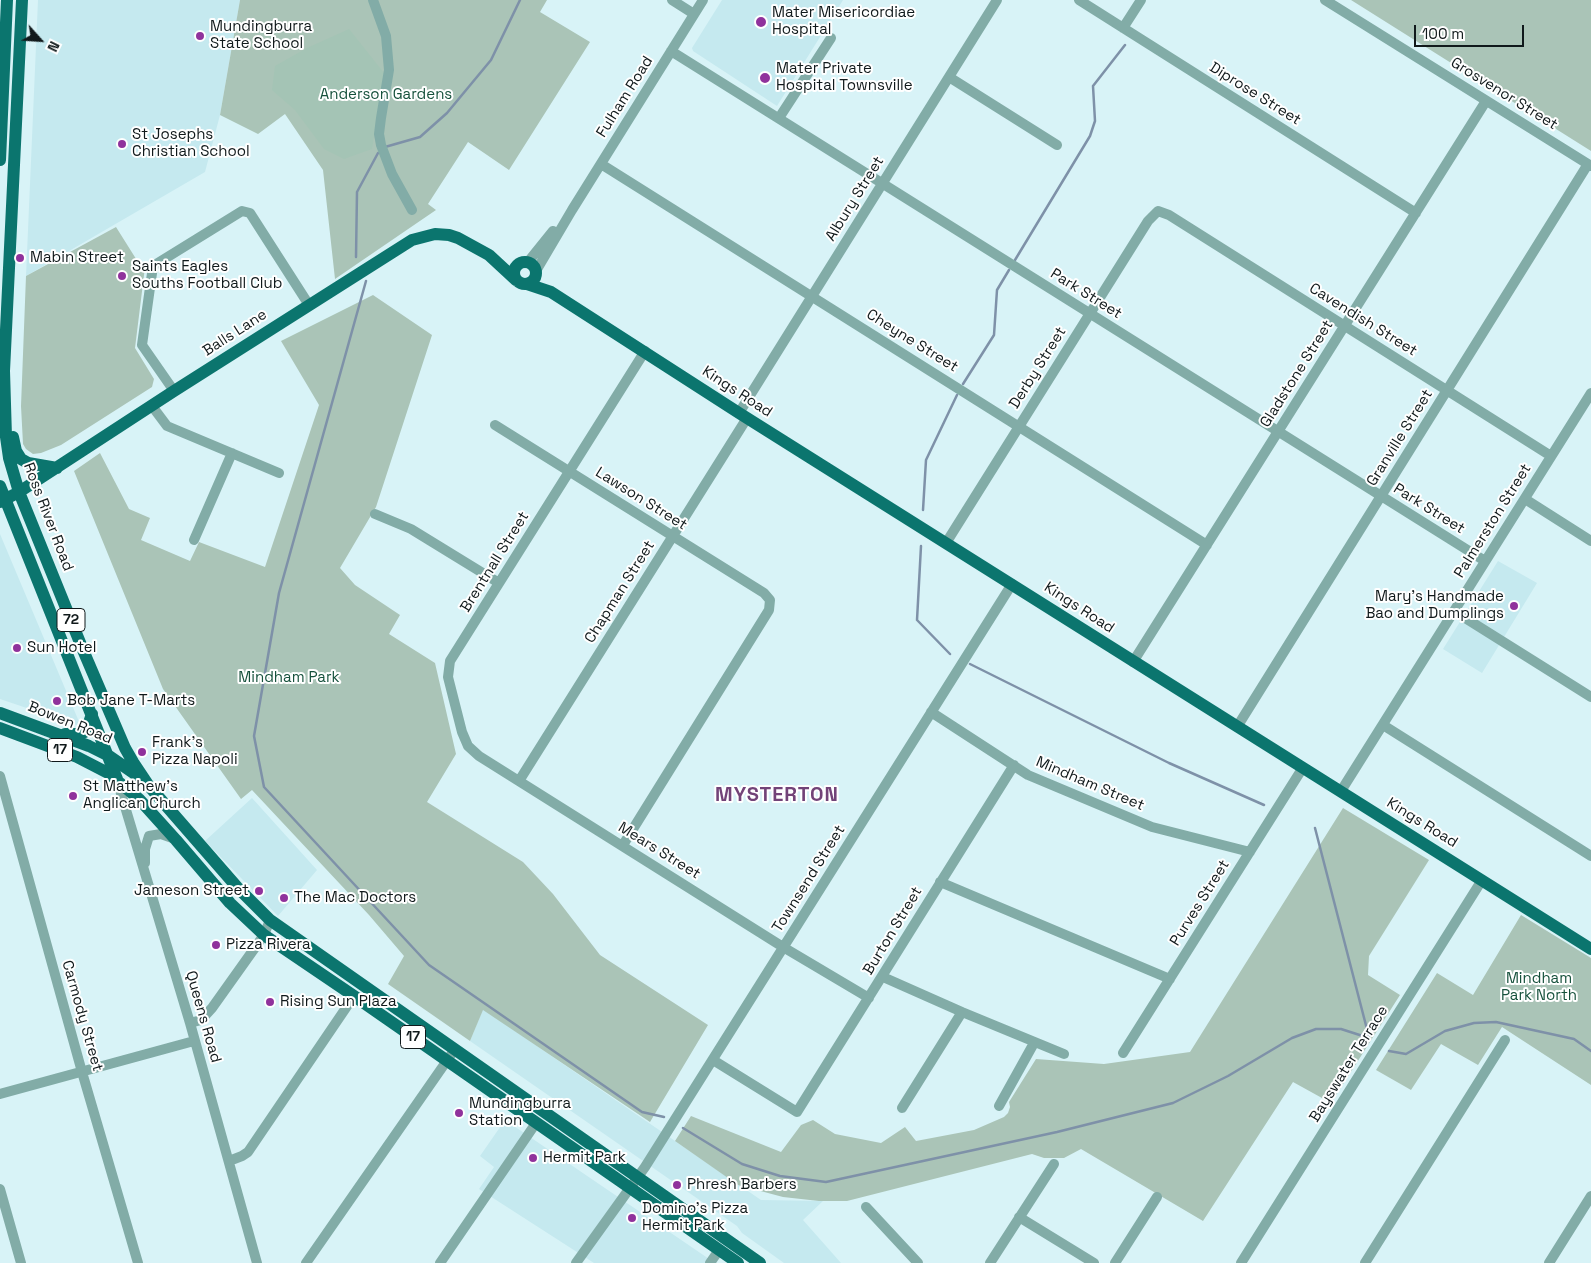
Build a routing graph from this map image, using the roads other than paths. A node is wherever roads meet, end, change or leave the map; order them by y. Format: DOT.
graph roads {
  1 [pos="7,0"];
  2 [pos="22,0"];
  3 [pos="373,0"];
  4 [pos="672,0"];
  5 [pos="703,0"];
  6 [pos="997,0"];
  7 [pos="1079,0"];
  8 [pos="1141,0"];
  9 [pos="1326,0"];
  10 [pos="694,14"];
  11 [pos="1123,28"];
  12 [pos="831,38"];
  13 [pos="672,51"];
  14 [pos="2,68"];
  15 [pos="18,68"];
  16 [pos="949,77"];
  17 [pos="1486,101"];
  18 [pos="779,118"];
  19 [pos="1057,145"];
  20 [pos="0,160"];
  21 [pos="600,164"];
  22 [pos="1590,165"];
  23 [pos="882,183"];
  24 [pos="412,210"];
  25 [pos="1158,211"];
  26 [pos="1416,213"];
  27 [pos="489,255"];
  28 [pos="527,272"];
  29 [pos="812,296"];
  30 [pos="309,305"];
  31 [pos="3,312"];
  32 [pos="1090,314"];
  33 [pos="1345,326"];
  34 [pos="644,351"];
  35 [pos="1447,390"];
  36 [pos="174,391"];
  37 [pos="1590,398"];
  38 [pos="152,406"];
  39 [pos="5,414"];
  40 [pos="743,416"];
  41 [pos="495,425"];
  42 [pos="1019,426"];
  43 [pos="1278,432"];
  44 [pos="232,453"];
  45 [pos="1551,456"];
  46 [pos="57,468"];
  47 [pos="570,472"];
  48 [pos="279,473"];
  49 [pos="0,486"];
  50 [pos="19,492"];
  51 [pos="1382,496"];
  52 [pos="1525,498"];
  53 [pos="2,501"];
  54 [pos="375,514"];
  55 [pos="672,536"];
  56 [pos="194,540"];
  57 [pos="1591,541"];
  58 [pos="946,543"];
  59 [pos="1207,544"];
  60 [pos="1485,561"];
  61 [pos="499,583"];
  62 [pos="1012,584"];
  63 [pos="1454,611"];
  64 [pos="1133,662"];
  65 [pos="1591,697"];
  66 [pos="931,712"];
  67 [pos="0,713"];
  68 [pos="92,714"];
  69 [pos="1383,725"];
  70 [pos="1237,727"];
  71 [pos="0,728"];
  72 [pos="55,733"];
  73 [pos="109,756"];
  74 [pos="1014,765"];
  75 [pos="1302,769"];
  76 [pos="0,776"];
  77 [pos="117,779"];
  78 [pos="519,781"];
  79 [pos="149,786"];
  80 [pos="1341,791"];
  81 [pos="176,840"];
  82 [pos="623,845"];
  83 [pos="1250,852"];
  84 [pos="1591,856"];
  85 [pos="146,879"];
  86 [pos="1482,880"];
  87 [pos="940,882"];
  88 [pos="270,920"];
  89 [pos="264,935"];
  90 [pos="783,947"];
  91 [pos="1591,950"];
  92 [pos="883,976"];
  93 [pos="1170,979"];
  94 [pos="354,996"];
  95 [pos="870,998"];
  96 [pos="962,1012"];
  97 [pos="190,1023"];
  98 [pos="1505,1040"];
  99 [pos="194,1041"];
  100 [pos="1034,1043"];
  101 [pos="454,1049"];
  102 [pos="1123,1053"];
  103 [pos="1064,1054"];
  104 [pos="447,1060"];
  105 [pos="713,1060"];
  106 [pos="82,1072"];
  107 [pos="0,1094"];
  108 [pos="999,1106"];
  109 [pos="902,1108"];
  110 [pos="536,1123"];
  111 [pos="229,1161"];
  112 [pos="1054,1164"];
  113 [pos="642,1172"];
  114 [pos="629,1188"];
  115 [pos="0,1189"];
  116 [pos="1591,1196"];
  117 [pos="1157,1198"];
  118 [pos="866,1207"];
  119 [pos="1020,1217"];
  120 [pos="719,1250"];
  121 [pos="21,1263"];
  122 [pos="138,1263"];
  123 [pos="257,1263"];
  124 [pos="306,1263"];
  125 [pos="440,1263"];
  126 [pos="576,1263"];
  127 [pos="710,1263"];
  128 [pos="738,1263"];
  129 [pos="760,1263"];
  130 [pos="918,1263"];
  131 [pos="990,1263"];
  132 [pos="1094,1263"];
  133 [pos="1116,1263"];
  134 [pos="1242,1263"];
  135 [pos="1365,1263"];
  136 [pos="1549,1263"];
  1 -- 14 [label="main road"];
  2 -- 15 [label="main road, Ross River Road / 72"];
  3 -- 24 [label="street"];
  4 -- 10 [label="street"];
  5 -- 10 [label="street, Fulham Road"];
  6 -- 16 [label="street, Albury Street"];
  7 -- 11 [label="street, Diprose Street"];
  8 -- 11 [label="street"];
  9 -- 17 [label="street, Grosvenor Street"];
  10 -- 13 [label="street, Fulham Road"];
  11 -- 26 [label="street, Diprose Street"];
  12 -- 18 [label="street"];
  13 -- 18 [label="street, Park Street"];
  13 -- 21 [label="street, Fulham Road"];
  14 -- 15 [label="street"];
  14 -- 20 [label="main road"];
  15 -- 31 [label="main road, Ross River Road / 72"];
  16 -- 19 [label="street"];
  16 -- 23 [label="street, Albury Street"];
  17 -- 22 [label="street, Grosvenor Street"];
  17 -- 26 [label="street, Gladstone Street"];
  18 -- 23 [label="street, Park Street"];
  21 -- 28 [label="street, Fulham Road"];
  21 -- 29 [label="street, Cheyne Street"];
  22 -- 35 [label="street, Granville Street"];
  23 -- 29 [label="street, Albury Street"];
  23 -- 32 [label="street, Park Street"];
  25 -- 32 [label="street, Derby Street"];
  25 -- 33 [label="street, Cavendish Street"];
  26 -- 33 [label="street, Gladstone Street"];
  27 -- 28 [label="main road, Balls Lane"];
  27 -- 28 [label="main road, Balls Lane"];
  27 -- 30 [label="main road, Balls Lane"];
  28 -- 34 [label="main road, Kings Road"];
  29 -- 40 [label="street, Albury Street"];
  29 -- 42 [label="street, Cheyne Street"];
  30 -- 36 [label="main road, Balls Lane"];
  30 -- 36 [label="street"];
  31 -- 39 [label="main road, Ross River Road / 72"];
  32 -- 42 [label="street, Derby Street"];
  32 -- 43 [label="street, Park Street"];
  33 -- 35 [label="street, Cavendish Street"];
  33 -- 43 [label="street, Gladstone Street"];
  34 -- 40 [label="main road, Kings Road"];
  34 -- 47 [label="street, Brentnall Street"];
  35 -- 45 [label="street, Cavendish Street"];
  35 -- 51 [label="street, Granville Street"];
  36 -- 38 [label="main road, Balls Lane"];
  37 -- 45 [label="street, Palmerston Street"];
  38 -- 44 [label="street"];
  38 -- 46 [label="main road, Balls Lane"];
  39 -- 46 [label="main road"];
  39 -- 50 [label="main road, Ross River Road / 72"];
  40 -- 55 [label="street, Chapman Street"];
  40 -- 58 [label="main road, Kings Road"];
  41 -- 47 [label="street, Lawson Street"];
  42 -- 58 [label="street, Derby Street"];
  42 -- 59 [label="street, Cheyne Street"];
  43 -- 51 [label="street, Park Street"];
  43 -- 59 [label="street, Gladstone Street"];
  44 -- 48 [label="street"];
  44 -- 56 [label="street"];
  45 -- 52 [label="street, Palmerston Street"];
  46 -- 50 [label="main road, Balls Lane"];
  47 -- 55 [label="street, Lawson Street"];
  47 -- 61 [label="street, Brentnall Street"];
  49 -- 53 [label="main road, 72"];
  50 -- 53 [label="main road, Balls Lane"];
  50 -- 79 [label="main road, Ross River Road / 72"];
  51 -- 60 [label="street, Park Street"];
  51 -- 70 [label="street, Granville Street"];
  52 -- 57 [label="street"];
  52 -- 60 [label="street, Palmerston Street"];
  53 -- 68 [label="main road, 72"];
  54 -- 61 [label="street"];
  55 -- 78 [label="street, Chapman Street"];
  55 -- 82 [label="street, Lawson Street"];
  58 -- 62 [label="main road, Kings Road"];
  59 -- 64 [label="street, Gladstone Street"];
  60 -- 63 [label="street, Palmerston Street"];
  61 -- 78 [label="street, Brentnall Street"];
  62 -- 64 [label="main road, Kings Road"];
  62 -- 66 [label="street, Townsend Street"];
  63 -- 65 [label="street"];
  63 -- 69 [label="street, Palmerston Street"];
  64 -- 70 [label="main road, Kings Road"];
  66 -- 74 [label="street, Mindham Street"];
  66 -- 90 [label="street, Townsend Street"];
  67 -- 72 [label="main road, Bowen Road / 17"];
  68 -- 72 [label="main road"];
  68 -- 73 [label="main road, 72"];
  69 -- 80 [label="street, Palmerston Street"];
  69 -- 84 [label="street"];
  70 -- 75 [label="main road, Kings Road"];
  71 -- 77 [label="main road, Bowen Road / 17"];
  72 -- 73 [label="main road, Bowen Road / 17"];
  73 -- 77 [label="main road"];
  73 -- 79 [label="main road, Bowen Road / 17"];
  74 -- 83 [label="street, Mindham Street"];
  74 -- 87 [label="street, Burton Street"];
  75 -- 80 [label="main road, Kings Road"];
  75 -- 83 [label="street, Purves Street"];
  76 -- 106 [label="street, Carmody Street"];
  77 -- 81 [label="main road, 17"];
  77 -- 85 [label="street, Queens Road"];
  78 -- 82 [label="street, Mears Street"];
  79 -- 88 [label="main road, 17"];
  80 -- 86 [label="main road, Kings Road"];
  81 -- 85 [label="street"];
  81 -- 89 [label="main road, 17"];
  82 -- 90 [label="street, Mears Street"];
  83 -- 93 [label="street, Purves Street"];
  85 -- 97 [label="street, Queens Road"];
  86 -- 91 [label="main road, Kings Road"];
  86 -- 134 [label="street, Bayswater Terrace"];
  87 -- 92 [label="street, Burton Street"];
  87 -- 93 [label="street"];
  88 -- 89 [label="street"];
  88 -- 101 [label="main road, 17"];
  89 -- 94 [label="main road, 17"];
  89 -- 97 [label="street"];
  90 -- 95 [label="street, Mears Street"];
  90 -- 105 [label="street, Townsend Street"];
  92 -- 95 [label="street, Burton Street"];
  92 -- 96 [label="street"];
  93 -- 102 [label="street, Purves Street"];
  94 -- 104 [label="main road, 17"];
  94 -- 111 [label="street"];
  95 -- 105 [label="street, Burton Street"];
  96 -- 100 [label="street"];
  96 -- 109 [label="street"];
  97 -- 99 [label="street, Queens Road"];
  98 -- 135 [label="street"];
  99 -- 106 [label="street"];
  99 -- 111 [label="street, Queens Road"];
  100 -- 103 [label="street"];
  100 -- 108 [label="street"];
  101 -- 104 [label="street"];
  101 -- 113 [label="main road, 17"];
  104 -- 110 [label="main road, 17"];
  104 -- 124 [label="street"];
  105 -- 113 [label="street, Townsend Street"];
  106 -- 107 [label="street"];
  106 -- 122 [label="street, Carmody Street"];
  110 -- 114 [label="main road, 17"];
  110 -- 125 [label="street"];
  111 -- 123 [label="street, Queens Road"];
  112 -- 119 [label="street"];
  113 -- 114 [label="street, Townsend Street"];
  113 -- 129 [label="main road, 17"];
  114 -- 120 [label="main road, 17"];
  114 -- 126 [label="street, Townsend Street"];
  115 -- 121 [label="street"];
  116 -- 136 [label="street"];
  117 -- 133 [label="street"];
  118 -- 130 [label="street"];
  119 -- 131 [label="street"];
  119 -- 132 [label="street"];
  120 -- 127 [label="street"];
  120 -- 128 [label="main road, 17"];
}
